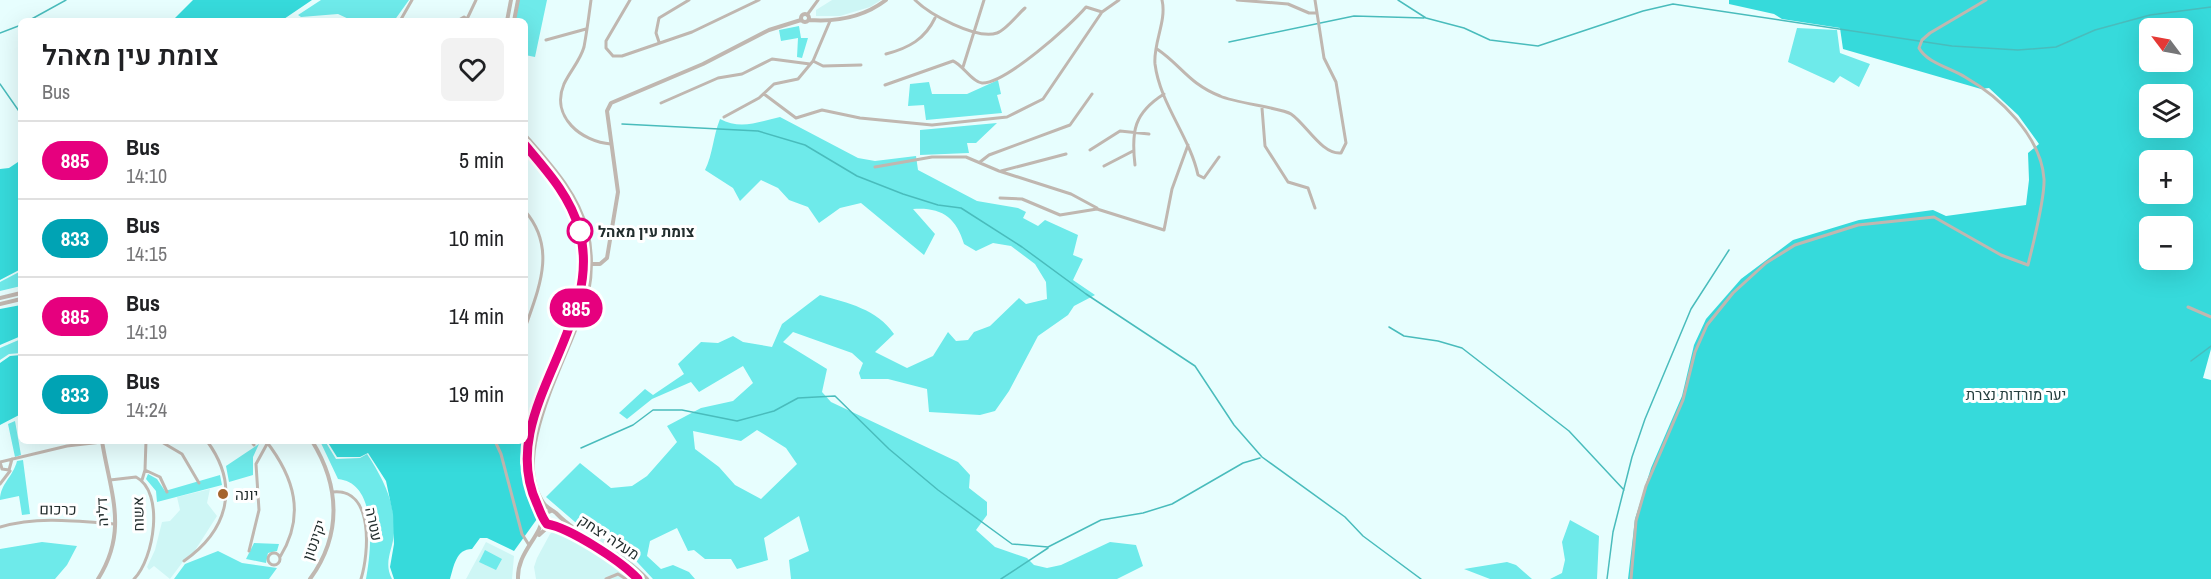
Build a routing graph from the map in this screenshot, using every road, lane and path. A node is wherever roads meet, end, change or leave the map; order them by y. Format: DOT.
graph roads {
  1 [pos="412,0"];
  2 [pos="476,0"];
  3 [pos="511,0"];
  4 [pos="518,0"];
  5 [pos="591,0"];
  6 [pos="630,0"];
  7 [pos="689,0"];
  8 [pos="759,0"];
  9 [pos="818,0"];
  10 [pos="886,0"];
  11 [pos="915,0"];
  12 [pos="984,0"];
  13 [pos="1119,0"];
  14 [pos="1162,0"];
  15 [pos="1237,0"];
  16 [pos="1315,0"];
  17 [pos="1986,0"];
  18 [pos="1025,8"];
  19 [pos="1102,12"];
  20 [pos="1316,13"];
  21 [pos="807,15"];
  22 [pos="402,18"];
  23 [pos="469,18"];
  24 [pos="508,18"];
  25 [pos="515,18"];
  26 [pos="936,18"];
  27 [pos="801,20"];
  28 [pos="809,20"];
  29 [pos="830,21"];
  30 [pos="586,29"];
  31 [pos="976,31"];
  32 [pos="546,40"];
  33 [pos="659,42"];
  34 [pos="1157,49"];
  35 [pos="886,54"];
  36 [pos="812,63"];
  37 [pos="861,65"];
  38 [pos="963,67"];
  39 [pos="885,85"];
  40 [pos="764,94"];
  41 [pos="1092,94"];
  42 [pos="1164,94"];
  43 [pos="661,103"];
  44 [pos="1262,108"];
  45 [pos="724,117"];
  46 [pos="1132,133"];
  47 [pos="1149,134"];
  48 [pos="528,139"];
  49 [pos="611,144"];
  50 [pos="1188,145"];
  51 [pos="528,150"];
  52 [pos="1090,150"];
  53 [pos="1133,151"];
  54 [pos="1066,154"];
  55 [pos="1219,157"];
  56 [pos="980,163"];
  57 [pos="1135,165"];
  58 [pos="1104,166"];
  59 [pos="875,167"];
  60 [pos="999,171"];
  61 [pos="1000,198"];
  62 [pos="1315,208"];
  63 [pos="1097,209"];
  64 [pos="528,215"];
  65 [pos="584,264"];
  66 [pos="591,264"];
  67 [pos="18,294"];
  68 [pos="0,298"];
  69 [pos="18,300"];
  70 [pos="0,304"];
  71 [pos="2188,307"];
  72 [pos="2211,318"];
  73 [pos="528,319"];
  74 [pos="528,440"];
  75 [pos="84,444"];
  76 [pos="102,444"];
  77 [pos="146,444"];
  78 [pos="165,444"];
  79 [pos="209,444"];
  80 [pos="266,444"];
  81 [pos="268,444"];
  82 [pos="314,444"];
  83 [pos="496,444"];
  84 [pos="527,444"];
  85 [pos="12,459"];
  86 [pos="0,462"];
  87 [pos="11,468"];
  88 [pos="2,469"];
  89 [pos="145,470"];
  90 [pos="110,480"];
  91 [pos="142,480"];
  92 [pos="1,482"];
  93 [pos="199,483"];
  94 [pos="168,492"];
  95 [pos="333,492"];
  96 [pos="556,514"];
  97 [pos="543,518"];
  98 [pos="116,524"];
  99 [pos="551,525"];
  100 [pos="0,527"];
  101 [pos="529,544"];
  102 [pos="249,551"];
  103 [pos="280,557"];
  104 [pos="184,561"];
  105 [pos="98,579"];
  106 [pos="134,579"];
  107 [pos="310,579"];
  108 [pos="362,579"];
  109 [pos="518,579"];
  110 [pos="606,579"];
  111 [pos="626,579"];
  112 [pos="638,579"];
  113 [pos="648,579"];
  114 [pos="1631,579"];
  1 -- 22 [label="street"];
  2 -- 23 [label="street"];
  3 -- 24 [label="street"];
  4 -- 25 [label="street"];
  5 -- 30 [label="street"];
  6 -- 33 [label="street"];
  7 -- 33 [label="street"];
  8 -- 33 [label="street"];
  9 -- 21 [label="street"];
  10 -- 29 [label="street"];
  11 -- 26 [label="street"];
  12 -- 31 [label="street"];
  13 -- 19 [label="street"];
  14 -- 34 [label="street"];
  15 -- 20 [label="street"];
  16 -- 20 [label="street"];
  17 -- 114 [label="street"];
  18 -- 31 [label="street"];
  19 -- 38 [label="street"];
  19 -- 40 [label="street"];
  20 -- 44 [label="street"];
  21 -- 27 [label="street"];
  21 -- 28 [label="street"];
  26 -- 31 [label="street"];
  26 -- 35 [label="street"];
  27 -- 28 [label="street"];
  27 -- 49 [label="street"];
  28 -- 29 [label="street"];
  29 -- 36 [label="street"];
  30 -- 32 [label="street"];
  30 -- 49 [label="street"];
  31 -- 38 [label="street"];
  34 -- 42 [label="street"];
  34 -- 44 [label="street"];
  36 -- 37 [label="street"];
  36 -- 40 [label="street"];
  36 -- 43 [label="street"];
  38 -- 39 [label="street"];
  40 -- 45 [label="street"];
  41 -- 56 [label="street"];
  42 -- 46 [label="street"];
  42 -- 50 [label="street"];
  44 -- 62 [label="street"];
  46 -- 47 [label="street"];
  46 -- 52 [label="street"];
  46 -- 53 [label="street"];
  48 -- 66 [label="street, מעלה יצחק"];
  49 -- 66 [label="street"];
  50 -- 55 [label="street"];
  50 -- 63 [label="street"];
  51 -- 65 [label="street"];
  53 -- 57 [label="street"];
  53 -- 58 [label="street"];
  54 -- 60 [label="street"];
  56 -- 59 [label="street"];
  56 -- 60 [label="street"];
  60 -- 63 [label="street"];
  61 -- 63 [label="street"];
  64 -- 73 [label="street"];
  65 -- 66 [label="street"];
  65 -- 74 [label="street"];
  66 -- 96 [label="street, מעלה יצחק"];
  67 -- 68 [label="street"];
  69 -- 70 [label="street"];
  71 -- 72 [label="street"];
  75 -- 85 [label="street"];
  76 -- 90 [label="street, דליה"];
  77 -- 89 [label="street"];
  78 -- 93 [label="street"];
  79 -- 104 [label="street"];
  80 -- 102 [label="street"];
  81 -- 103 [label="street"];
  82 -- 95 [label="street, יקינטון"];
  83 -- 101 [label="street"];
  84 -- 97 [label="street"];
  85 -- 86 [label="street"];
  85 -- 87 [label="street"];
  86 -- 88 [label="street"];
  87 -- 88 [label="street"];
  87 -- 92 [label="street"];
  88 -- 92 [label="street"];
  89 -- 91 [label="street"];
  89 -- 94 [label="street"];
  90 -- 91 [label="street, אשוח"];
  90 -- 98 [label="street, דליה"];
  91 -- 106 [label="street, אשוח"];
  95 -- 107 [label="street, יקינטון"];
  95 -- 108 [label="street, עטרה"];
  96 -- 97 [label="street"];
  96 -- 99 [label="street"];
  96 -- 113 [label="street, מעלה יצחק"];
  97 -- 99 [label="street, מעלה יצחק"];
  97 -- 101 [label="street"];
  98 -- 100 [label="street, כרכום"];
  98 -- 105 [label="street, דליה"];
  99 -- 101 [label="street"];
  99 -- 112 [label="street, מעלה יצחק"];
  101 -- 109 [label="street"];
  110 -- 111 [label="street"];
}
